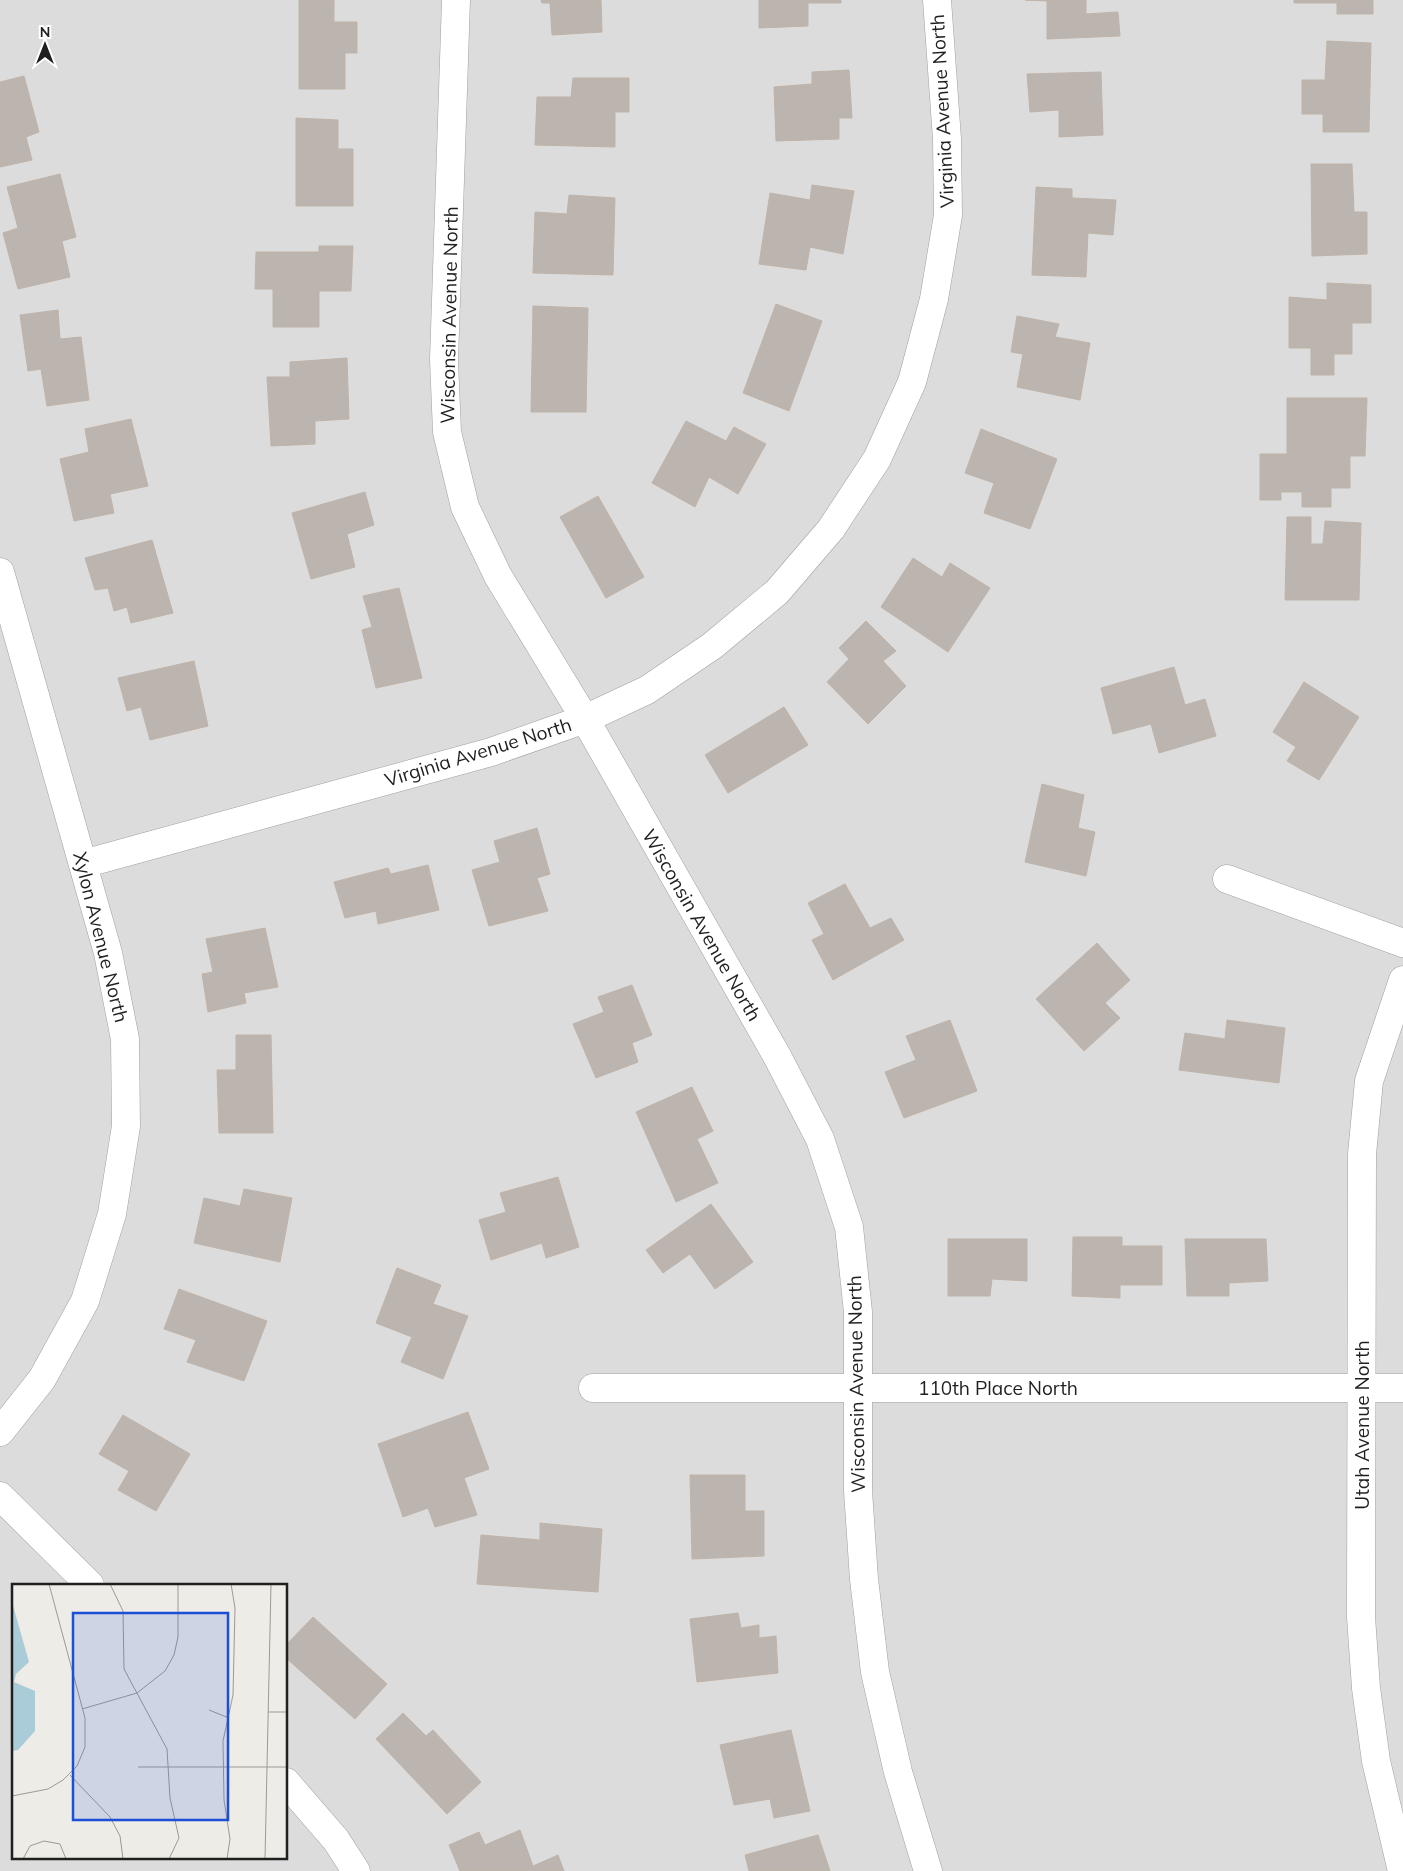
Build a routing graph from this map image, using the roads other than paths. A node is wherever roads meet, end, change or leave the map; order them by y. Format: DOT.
graph roads {
  1 [pos="456,0"];
  2 [pos="937,0"];
  3 [pos="0,572"];
  4 [pos="585,719"];
  5 [pos="83,864"];
  6 [pos="1227,879"];
  7 [pos="1403,943"];
  8 [pos="1403,980"];
  9 [pos="593,1388"];
  10 [pos="858,1388"];
  11 [pos="1362,1388"];
  12 [pos="1403,1388"];
  13 [pos="0,1432"];
  14 [pos="0,1496"];
  15 [pos="89,1584"];
  16 [pos="288,1784"];
  17 [pos="356,1871"];
  18 [pos="928,1871"];
  19 [pos="1402,1871"];
  1 -- 4 [label="street, Wisconsin Avenue North"];
  2 -- 4 [label="street, Virginia Avenue North"];
  3 -- 5 [label="street, Xylon Avenue North"];
  4 -- 5 [label="street, Virginia Avenue North"];
  4 -- 10 [label="street, Wisconsin Avenue North"];
  5 -- 13 [label="street, Xylon Avenue North"];
  6 -- 7 [label="street"];
  8 -- 11 [label="street, Utah Avenue North"];
  9 -- 10 [label="street, 110th Place North"];
  10 -- 11 [label="street, 110th Place North"];
  10 -- 18 [label="street, Wisconsin Avenue North"];
  11 -- 12 [label="street, 110th Place North"];
  11 -- 19 [label="street, Utah Avenue North"];
  14 -- 15 [label="street"];
  16 -- 17 [label="street"];
}
